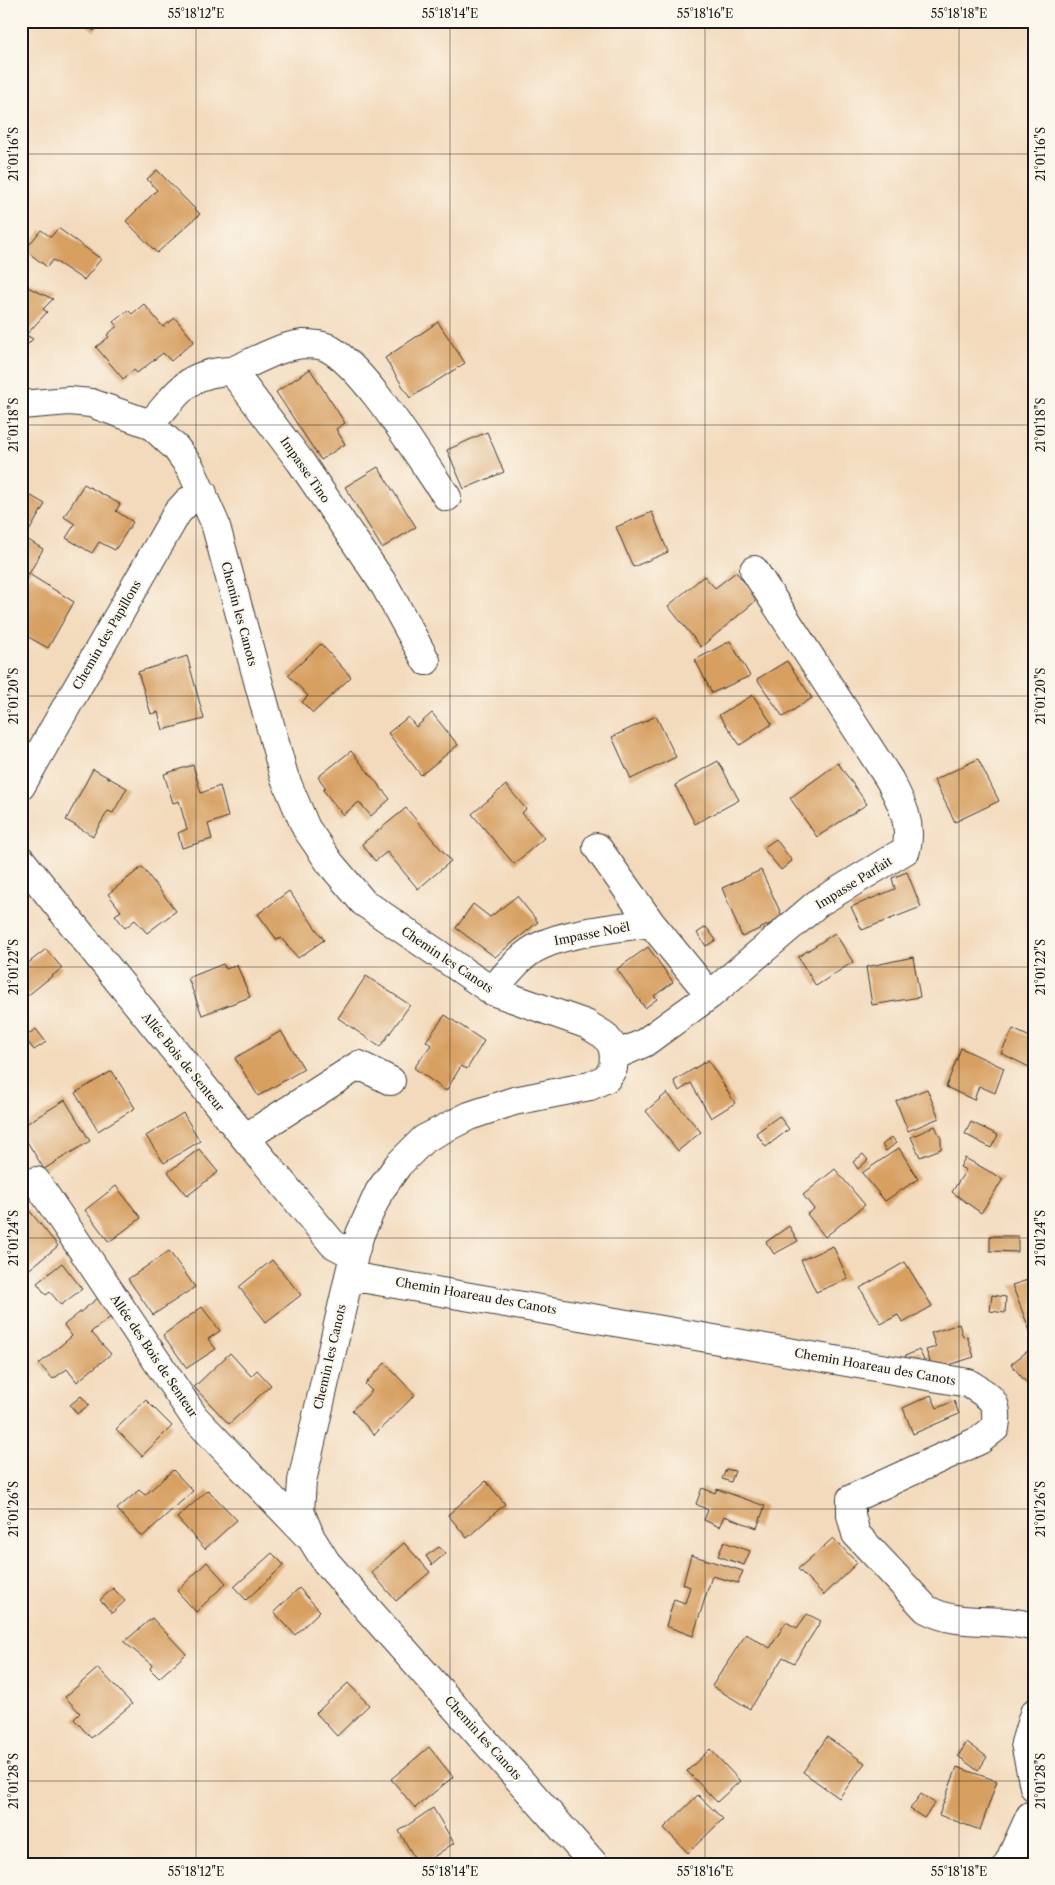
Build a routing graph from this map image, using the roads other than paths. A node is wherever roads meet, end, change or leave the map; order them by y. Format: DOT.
graph roads {
  1 [pos="232,371"];
  2 [pos="21,405"];
  3 [pos="150,424"];
  4 [pos="203,493"];
  5 [pos="447,497"];
  6 [pos="754,570"];
  7 [pos="426,661"];
  8 [pos="21,786"];
  9 [pos="597,847"];
  10 [pos="21,860"];
  11 [pos="651,923"];
  12 [pos="492,991"];
  13 [pos="710,995"];
  14 [pos="614,1056"];
  15 [pos="391,1081"];
  16 [pos="244,1138"];
  17 [pos="36,1181"];
  18 [pos="351,1265"];
  19 [pos="311,1538"];
  20 [pos="1034,1627"];
  21 [pos="1034,1713"];
  22 [pos="1034,1787"];
  23 [pos="1034,1814"];
  24 [pos="594,1864"];
  25 [pos="1008,1864"];
  1 -- 3 [label="street"];
  1 -- 5 [label="street"];
  1 -- 7 [label="street, Impasse Tino"];
  2 -- 3 [label="street, Chemin les Canots"];
  3 -- 4 [label="street, Chemin les Canots"];
  4 -- 8 [label="street, Chemin des Papillons"];
  4 -- 12 [label="street, Chemin les Canots"];
  6 -- 13 [label="street, Impasse Parfait"];
  9 -- 11 [label="street"];
  10 -- 16 [label="street, Allée Bois de Senteur"];
  11 -- 12 [label="street, Impasse Noël"];
  11 -- 13 [label="street"];
  12 -- 14 [label="street, Chemin les Canots"];
  13 -- 14 [label="street, Impasse Parfait"];
  14 -- 18 [label="street, Chemin les Canots"];
  15 -- 16 [label="street"];
  16 -- 18 [label="street, Allée Bois de Senteur"];
  17 -- 19 [label="street, Allée des Bois de Senteur"];
  18 -- 19 [label="street, Chemin les Canots"];
  18 -- 20 [label="street, Chemin Hoareau des Canots"];
  19 -- 24 [label="street, Chemin les Canots"];
  21 -- 22 [label="street"];
  23 -- 25 [label="street"];
}
